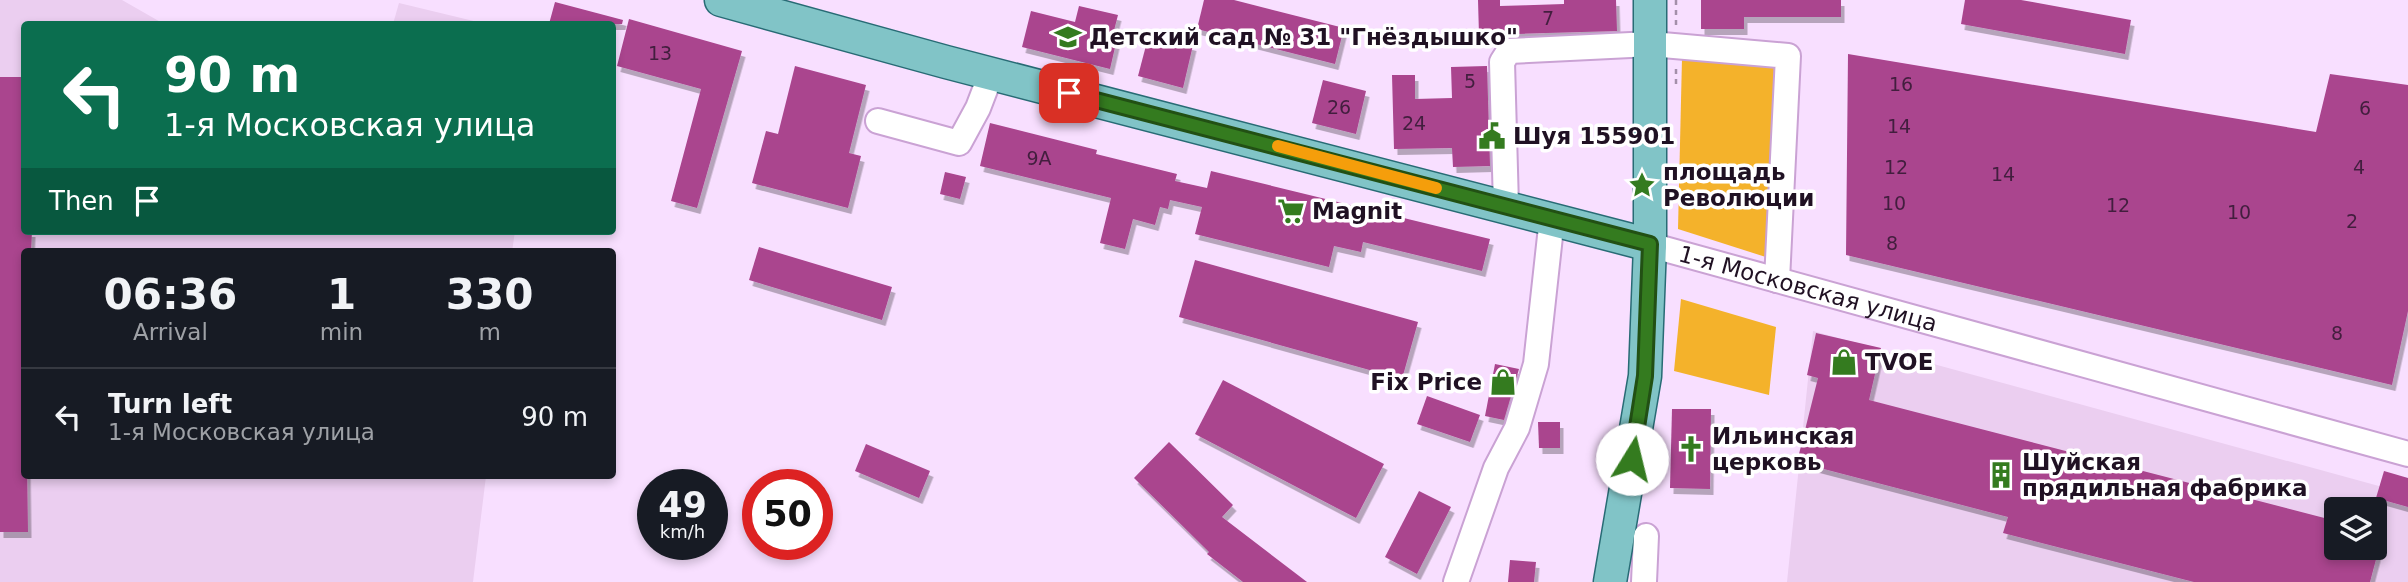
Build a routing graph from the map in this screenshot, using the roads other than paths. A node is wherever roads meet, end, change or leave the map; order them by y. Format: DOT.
graph roads {
  1 [pos="721,0"];
  2 [pos="1650,0"];
  3 [pos="1651,44"];
  4 [pos="990,74"];
  5 [pos="878,121"];
  6 [pos="1506,206"];
  7 [pos="1552,218"];
  8 [pos="1650,244"];
  9 [pos="1777,280"];
  10 [pos="2408,454"];
  11 [pos="1646,536"];
  12 [pos="1456,582"];
  13 [pos="1610,582"];
  14 [pos="1644,582"];
  1 -- 4 [label="main road, 1-я Московская улица"];
  2 -- 3 [label="main road"];
  3 -- 6 [label="street"];
  3 -- 8 [label="main road"];
  3 -- 9 [label="street"];
  4 -- 5 [label="street"];
  4 -- 6 [label="main road, 1-я Московская улица"];
  6 -- 7 [label="main road, 1-я Московская улица"];
  7 -- 8 [label="main road, 1-я Московская улица"];
  7 -- 12 [label="street"];
  8 -- 9 [label="street, 1-я Московская улица"];
  8 -- 13 [label="main road"];
  9 -- 10 [label="street, 1-я Московская улица"];
  11 -- 14 [label="street"];
}
